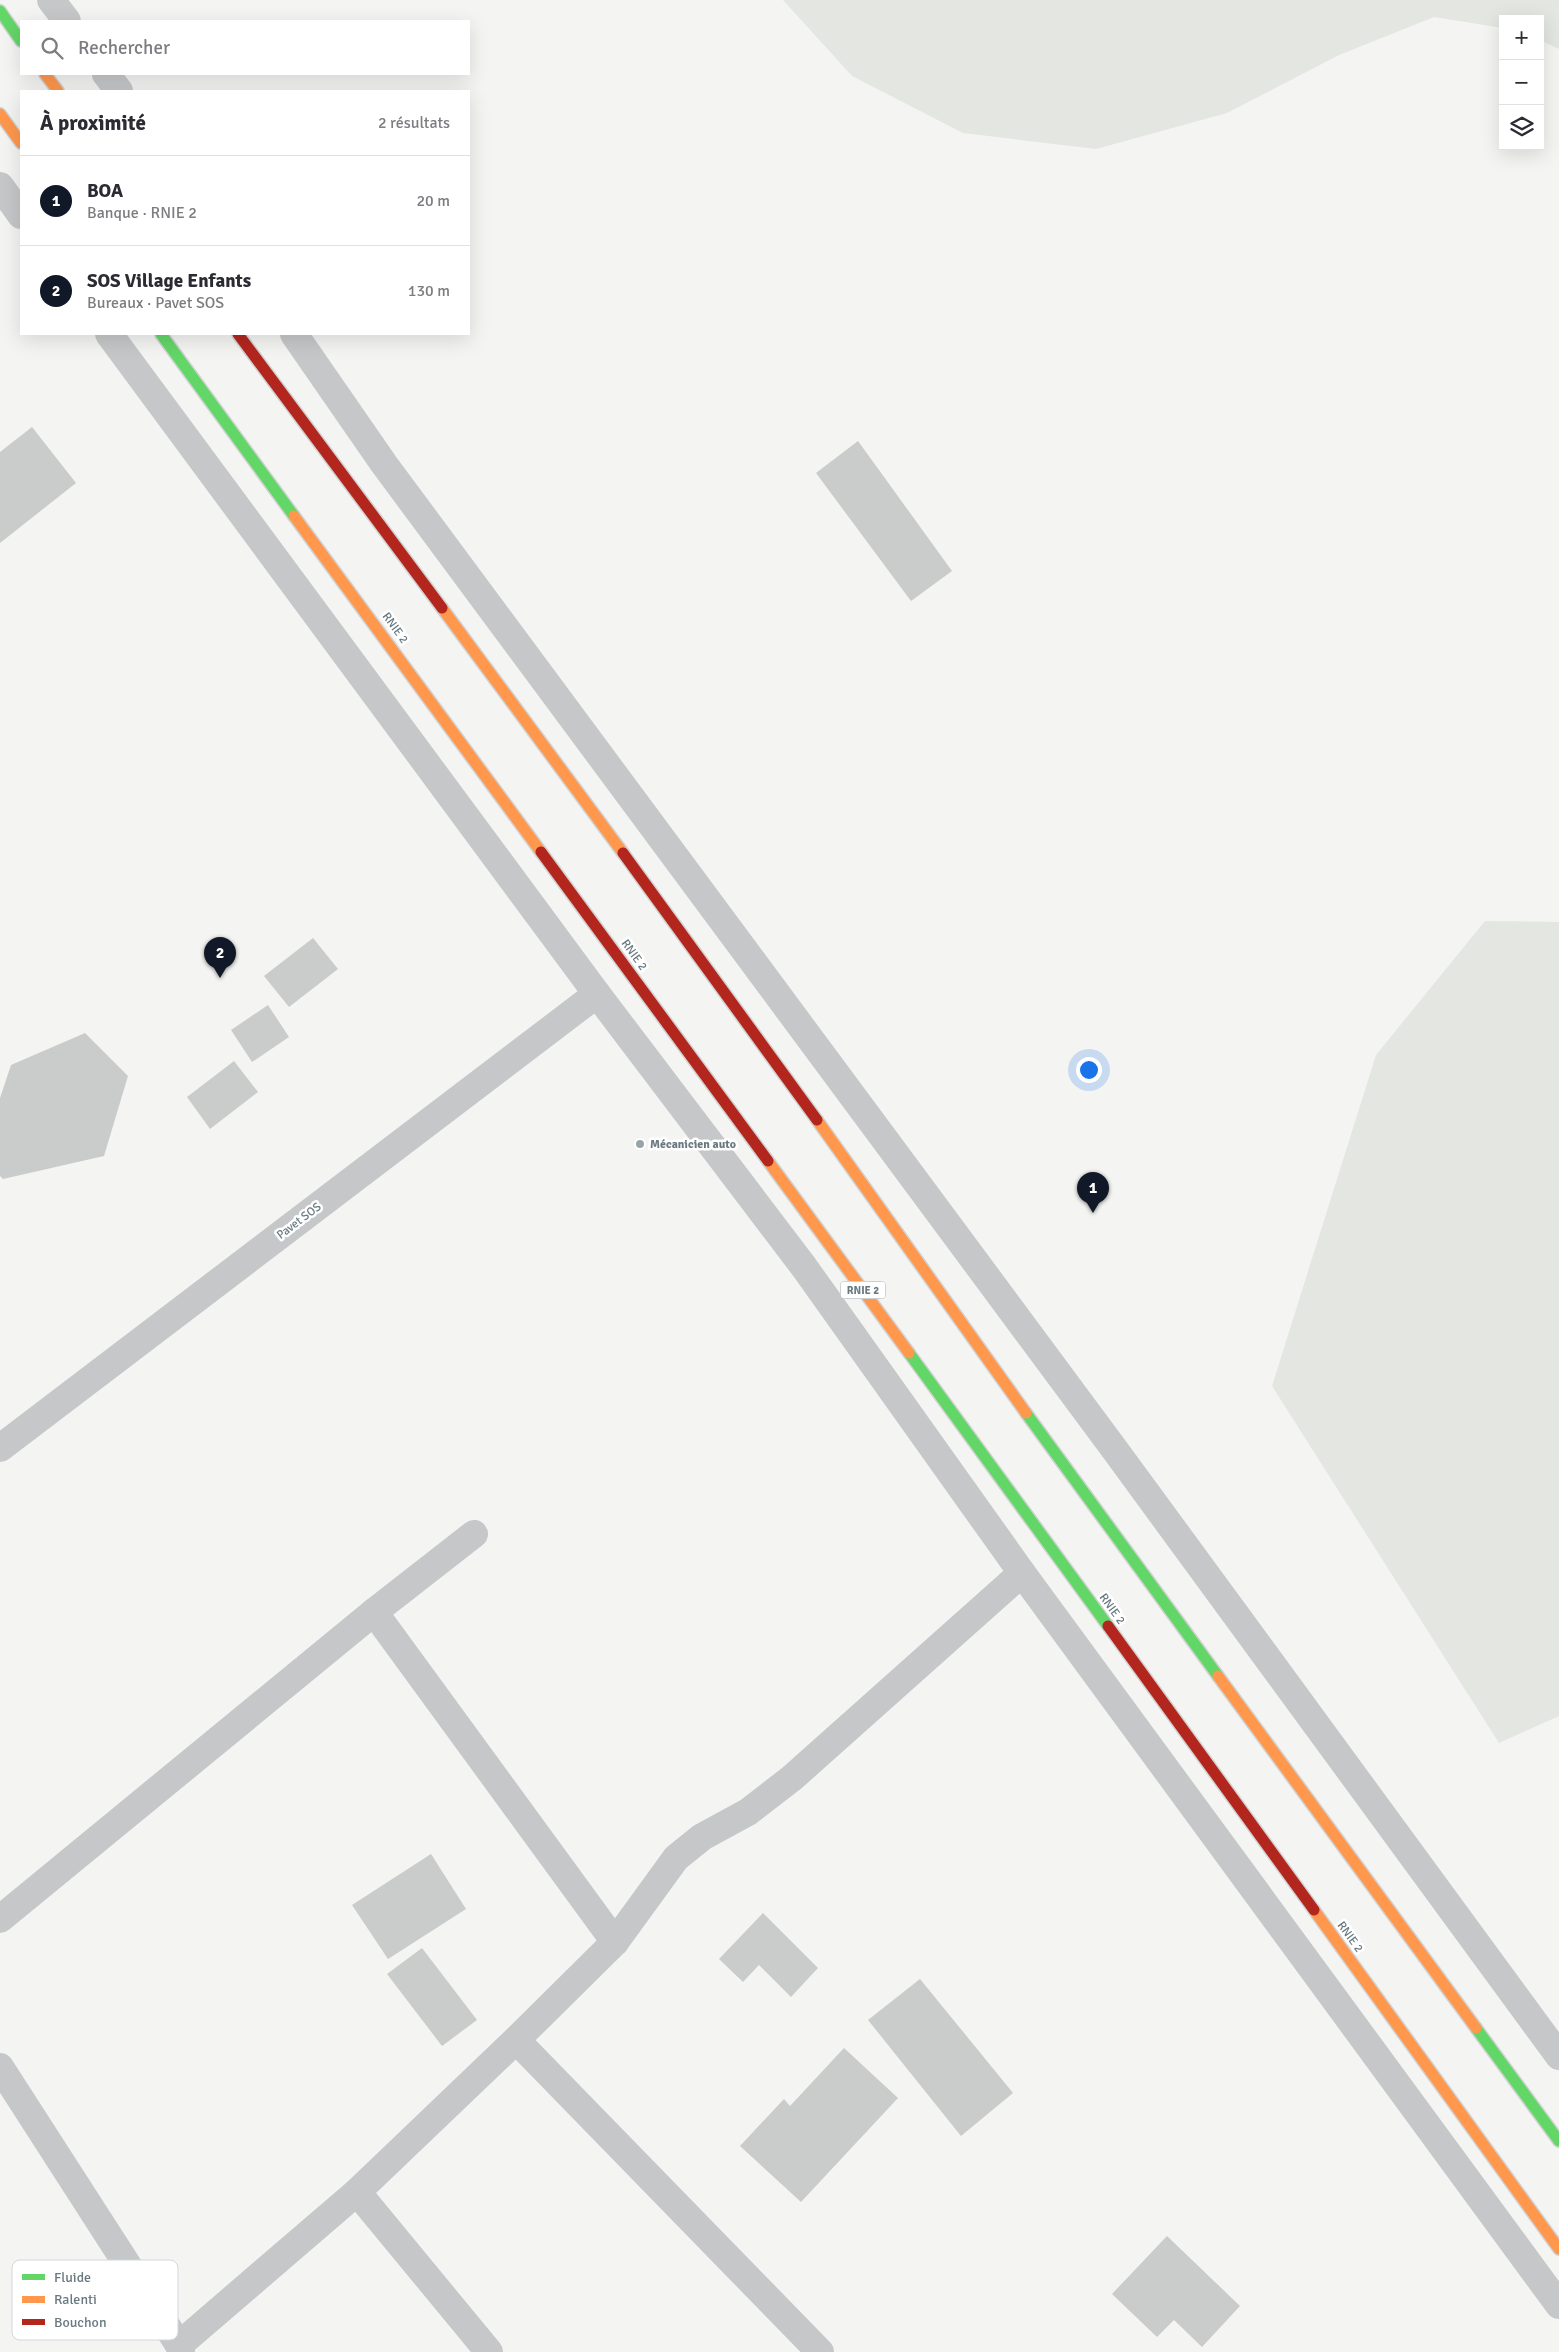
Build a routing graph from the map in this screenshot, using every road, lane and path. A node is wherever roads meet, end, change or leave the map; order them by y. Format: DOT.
graph roads {
  1 [pos="51,0"];
  2 [pos="0,11"];
  3 [pos="66,20"];
  4 [pos="20,39"];
  5 [pos="46,75"];
  6 [pos="107,75"];
  7 [pos="57,90"];
  8 [pos="117,90"];
  9 [pos="0,114"];
  10 [pos="20,142"];
  11 [pos="0,186"];
  12 [pos="20,213"];
  13 [pos="110,335"];
  14 [pos="163,335"];
  15 [pos="239,335"];
  16 [pos="295,335"];
  17 [pos="597,994"];
  18 [pos="0,1448"];
  19 [pos="474,1534"];
  20 [pos="1022,1572"];
  21 [pos="374,1612"];
  22 [pos="0,1918"];
  23 [pos="614,1942"];
  24 [pos="516,2040"];
  25 [pos="1559,2056"];
  26 [pos="0,2066"];
  27 [pos="1559,2141"];
  28 [pos="357,2192"];
  29 [pos="1559,2249"];
  30 [pos="124,2260"];
  31 [pos="1559,2305"];
  32 [pos="180,2348"];
  33 [pos="489,2352"];
  34 [pos="820,2352"];
  1 -- 3 [label="street"];
  2 -- 4 [label="highway"];
  5 -- 7 [label="highway"];
  6 -- 8 [label="street"];
  9 -- 10 [label="highway"];
  11 -- 12 [label="street"];
  13 -- 17 [label="street"];
  14 -- 29 [label="highway, RNIE 2 / RNIE 2"];
  15 -- 27 [label="highway"];
  16 -- 25 [label="street"];
  17 -- 18 [label="street, Pavet SOS"];
  17 -- 20 [label="street"];
  19 -- 21 [label="street"];
  20 -- 23 [label="street"];
  20 -- 31 [label="street"];
  21 -- 22 [label="street"];
  21 -- 23 [label="street"];
  23 -- 24 [label="street"];
  24 -- 28 [label="street"];
  24 -- 34 [label="street"];
  26 -- 30 [label="street"];
  28 -- 32 [label="street"];
  28 -- 33 [label="street"];
}
